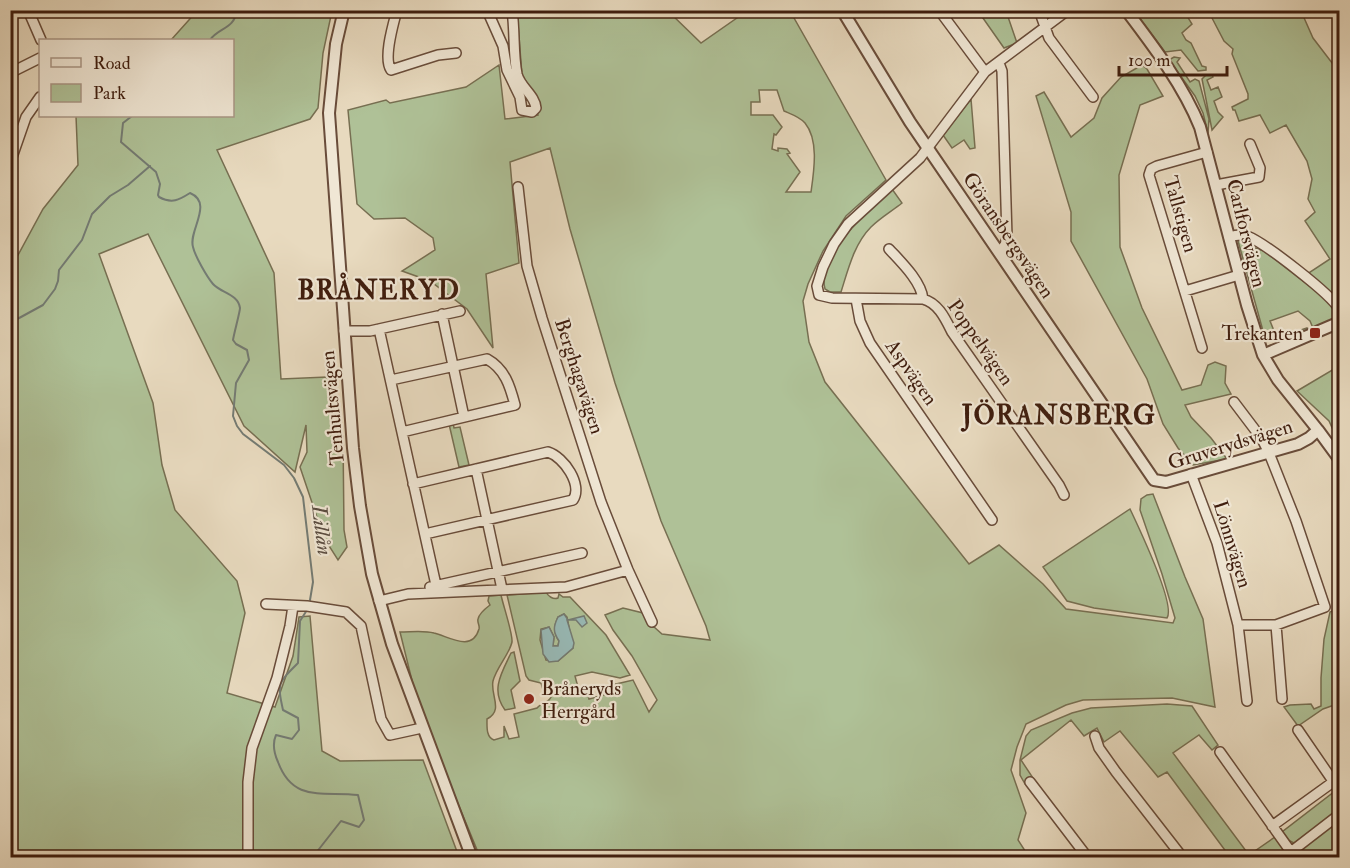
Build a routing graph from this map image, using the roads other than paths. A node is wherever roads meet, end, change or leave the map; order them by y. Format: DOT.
graph roads {
  1 [pos="28,10"];
  2 [pos="344,10"];
  3 [pos="397,10"];
  4 [pos="487,10"];
  5 [pos="512,10"];
  6 [pos="843,10"];
  7 [pos="939,10"];
  8 [pos="1039,10"];
  9 [pos="1068,10"];
  10 [pos="1126,10"];
  11 [pos="1045,27"];
  12 [pos="41,39"];
  13 [pos="456,53"];
  14 [pos="39,58"];
  15 [pos="999,63"];
  16 [pos="985,72"];
  17 [pos="10,73"];
  18 [pos="1093,97"];
  19 [pos="39,99"];
  20 [pos="1250,144"];
  21 [pos="927,147"];
  22 [pos="1207,152"];
  23 [pos="10,163"];
  24 [pos="1216,184"];
  25 [pos="518,187"];
  26 [pos="1229,237"];
  27 [pos="890,249"];
  28 [pos="999,252"];
  29 [pos="1239,275"];
  30 [pos="1185,291"];
  31 [pos="856,299"];
  32 [pos="923,299"];
  33 [pos="1340,310"];
  34 [pos="460,311"];
  35 [pos="442,314"];
  36 [pos="1340,322"];
  37 [pos="379,329"];
  38 [pos="344,331"];
  39 [pos="1202,348"];
  40 [pos="1263,355"];
  41 [pos="453,366"];
  42 [pos="392,380"];
  43 [pos="1234,402"];
  44 [pos="464,417"];
  45 [pos="1318,430"];
  46 [pos="402,432"];
  47 [pos="1269,453"];
  48 [pos="1340,460"];
  49 [pos="476,469"];
  50 [pos="1191,474"];
  51 [pos="1151,476"];
  52 [pos="413,483"];
  53 [pos="1064,495"];
  54 [pos="992,520"];
  55 [pos="487,521"];
  56 [pos="425,534"];
  57 [pos="582,553"];
  58 [pos="628,570"];
  59 [pos="499,572"];
  60 [pos="436,585"];
  61 [pos="502,589"];
  62 [pos="408,594"];
  63 [pos="379,601"];
  64 [pos="266,604"];
  65 [pos="293,606"];
  66 [pos="652,622"];
  67 [pos="1238,625"];
  68 [pos="1276,625"];
  69 [pos="1282,699"];
  70 [pos="1247,701"];
  71 [pos="422,728"];
  72 [pos="1298,730"];
  73 [pos="1095,736"];
  74 [pos="1220,752"];
  75 [pos="1336,779"];
  76 [pos="1030,782"];
  77 [pos="1340,814"];
  78 [pos="1272,826"];
  79 [pos="1287,855"];
  80 [pos="248,858"];
  81 [pos="472,858"];
  82 [pos="1088,858"];
  83 [pos="1183,858"];
  1 -- 12 [label="street"];
  2 -- 38 [label="street, Tenhultsvägen"];
  3 -- 13 [label="street"];
  4 -- 5 [label="street"];
  6 -- 21 [label="street, Göransbergsvägen"];
  7 -- 16 [label="street"];
  8 -- 11 [label="street"];
  9 -- 11 [label="street"];
  10 -- 22 [label="street, Carlforsvägen"];
  11 -- 15 [label="street"];
  11 -- 18 [label="street"];
  14 -- 17 [label="street"];
  15 -- 16 [label="street"];
  15 -- 28 [label="street"];
  16 -- 21 [label="street"];
  19 -- 23 [label="street"];
  20 -- 24 [label="street"];
  21 -- 28 [label="street, Göransbergsvägen"];
  21 -- 31 [label="street, Poppelvägen"];
  22 -- 24 [label="street, Carlforsvägen"];
  22 -- 30 [label="street, Tallstigen"];
  24 -- 26 [label="street, Carlforsvägen"];
  25 -- 58 [label="street, Berghagavägen"];
  26 -- 29 [label="street, Carlforsvägen"];
  26 -- 33 [label="street"];
  27 -- 32 [label="street"];
  28 -- 51 [label="street, Göransbergsvägen"];
  29 -- 30 [label="street"];
  29 -- 40 [label="street, Carlforsvägen"];
  30 -- 39 [label="street, Tallstigen"];
  31 -- 32 [label="street, Poppelvägen"];
  31 -- 54 [label="street, Aspvägen"];
  32 -- 53 [label="street, Poppelvägen"];
  34 -- 35 [label="street"];
  35 -- 37 [label="street"];
  35 -- 41 [label="street"];
  36 -- 40 [label="street"];
  37 -- 38 [label="street"];
  37 -- 42 [label="street"];
  38 -- 63 [label="street, Tenhultsvägen"];
  40 -- 45 [label="street, Carlforsvägen"];
  41 -- 42 [label="street"];
  41 -- 44 [label="street"];
  41 -- 44 [label="street"];
  42 -- 46 [label="street"];
  43 -- 47 [label="street"];
  44 -- 46 [label="street"];
  45 -- 47 [label="street, Gruverydsvägen"];
  45 -- 48 [label="street, Carlforsvägen"];
  46 -- 52 [label="street"];
  47 -- 50 [label="street, Gruverydsvägen"];
  47 -- 68 [label="street"];
  49 -- 52 [label="street"];
  49 -- 55 [label="street"];
  49 -- 55 [label="street"];
  50 -- 51 [label="street, Gruverydsvägen"];
  50 -- 67 [label="street, Lönnvägen"];
  52 -- 56 [label="street"];
  55 -- 56 [label="street"];
  55 -- 59 [label="street"];
  56 -- 60 [label="street"];
  57 -- 59 [label="street"];
  58 -- 61 [label="street"];
  58 -- 66 [label="street, Berghagavägen"];
  59 -- 60 [label="street"];
  59 -- 61 [label="street"];
  60 -- 62 [label="street"];
  61 -- 62 [label="street"];
  62 -- 63 [label="street"];
  63 -- 71 [label="street, Tenhultsvägen"];
  64 -- 65 [label="street"];
  65 -- 71 [label="street"];
  65 -- 80 [label="street"];
  67 -- 68 [label="street"];
  67 -- 70 [label="street, Lönnvägen"];
  68 -- 69 [label="street"];
  71 -- 81 [label="street, Tenhultsvägen"];
  72 -- 75 [label="street"];
  73 -- 83 [label="street"];
  74 -- 78 [label="street"];
  75 -- 78 [label="street"];
  76 -- 82 [label="street"];
  77 -- 79 [label="street"];
  78 -- 79 [label="street"];
}
